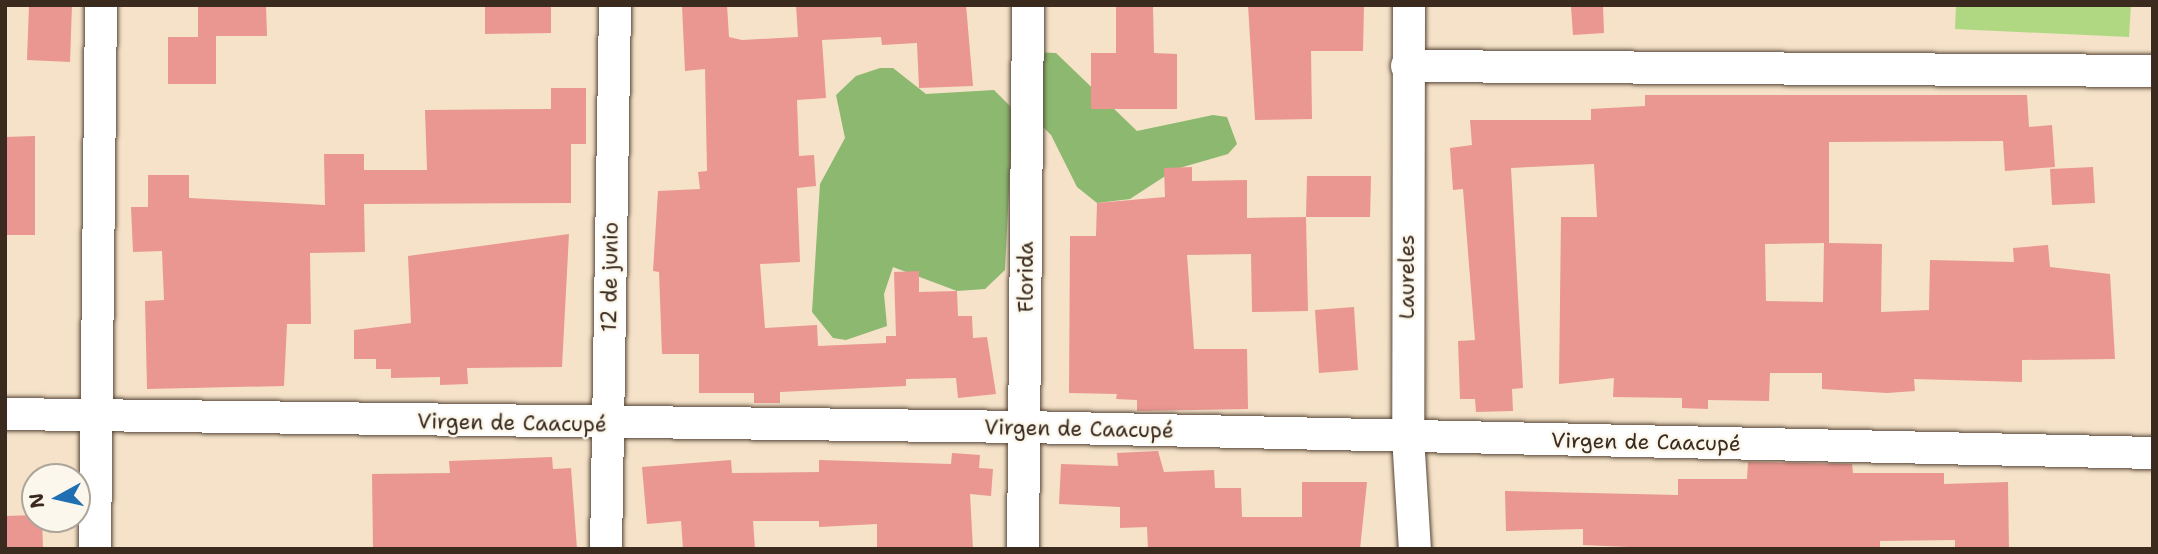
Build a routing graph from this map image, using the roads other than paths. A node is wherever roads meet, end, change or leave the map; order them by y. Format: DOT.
graph roads {
  1 [pos="101,5"];
  2 [pos="615,5"];
  3 [pos="1028,5"];
  4 [pos="1409,5"];
  5 [pos="1406,66"];
  6 [pos="2153,71"];
  7 [pos="5,414"];
  8 [pos="98,414"];
  9 [pos="607,426"];
  10 [pos="1025,427"];
  11 [pos="1408,436"];
  12 [pos="2153,453"];
  13 [pos="95,549"];
  14 [pos="606,549"];
  15 [pos="1023,549"];
  16 [pos="1415,549"];
  1 -- 8 [label="street"];
  2 -- 9 [label="street, 12 de junio"];
  3 -- 10 [label="street, Florida"];
  4 -- 5 [label="street, Laureles"];
  5 -- 6 [label="street"];
  5 -- 11 [label="street, Laureles"];
  7 -- 8 [label="street, Virgen de Caacupé"];
  8 -- 9 [label="street, Virgen de Caacupé"];
  8 -- 13 [label="street"];
  9 -- 10 [label="street, Virgen de Caacupé"];
  9 -- 14 [label="street, 12 de junio"];
  10 -- 11 [label="street, Virgen de Caacupé"];
  10 -- 15 [label="street, Florida"];
  11 -- 12 [label="street, Virgen de Caacupé"];
  11 -- 16 [label="street, Laureles"];
}
